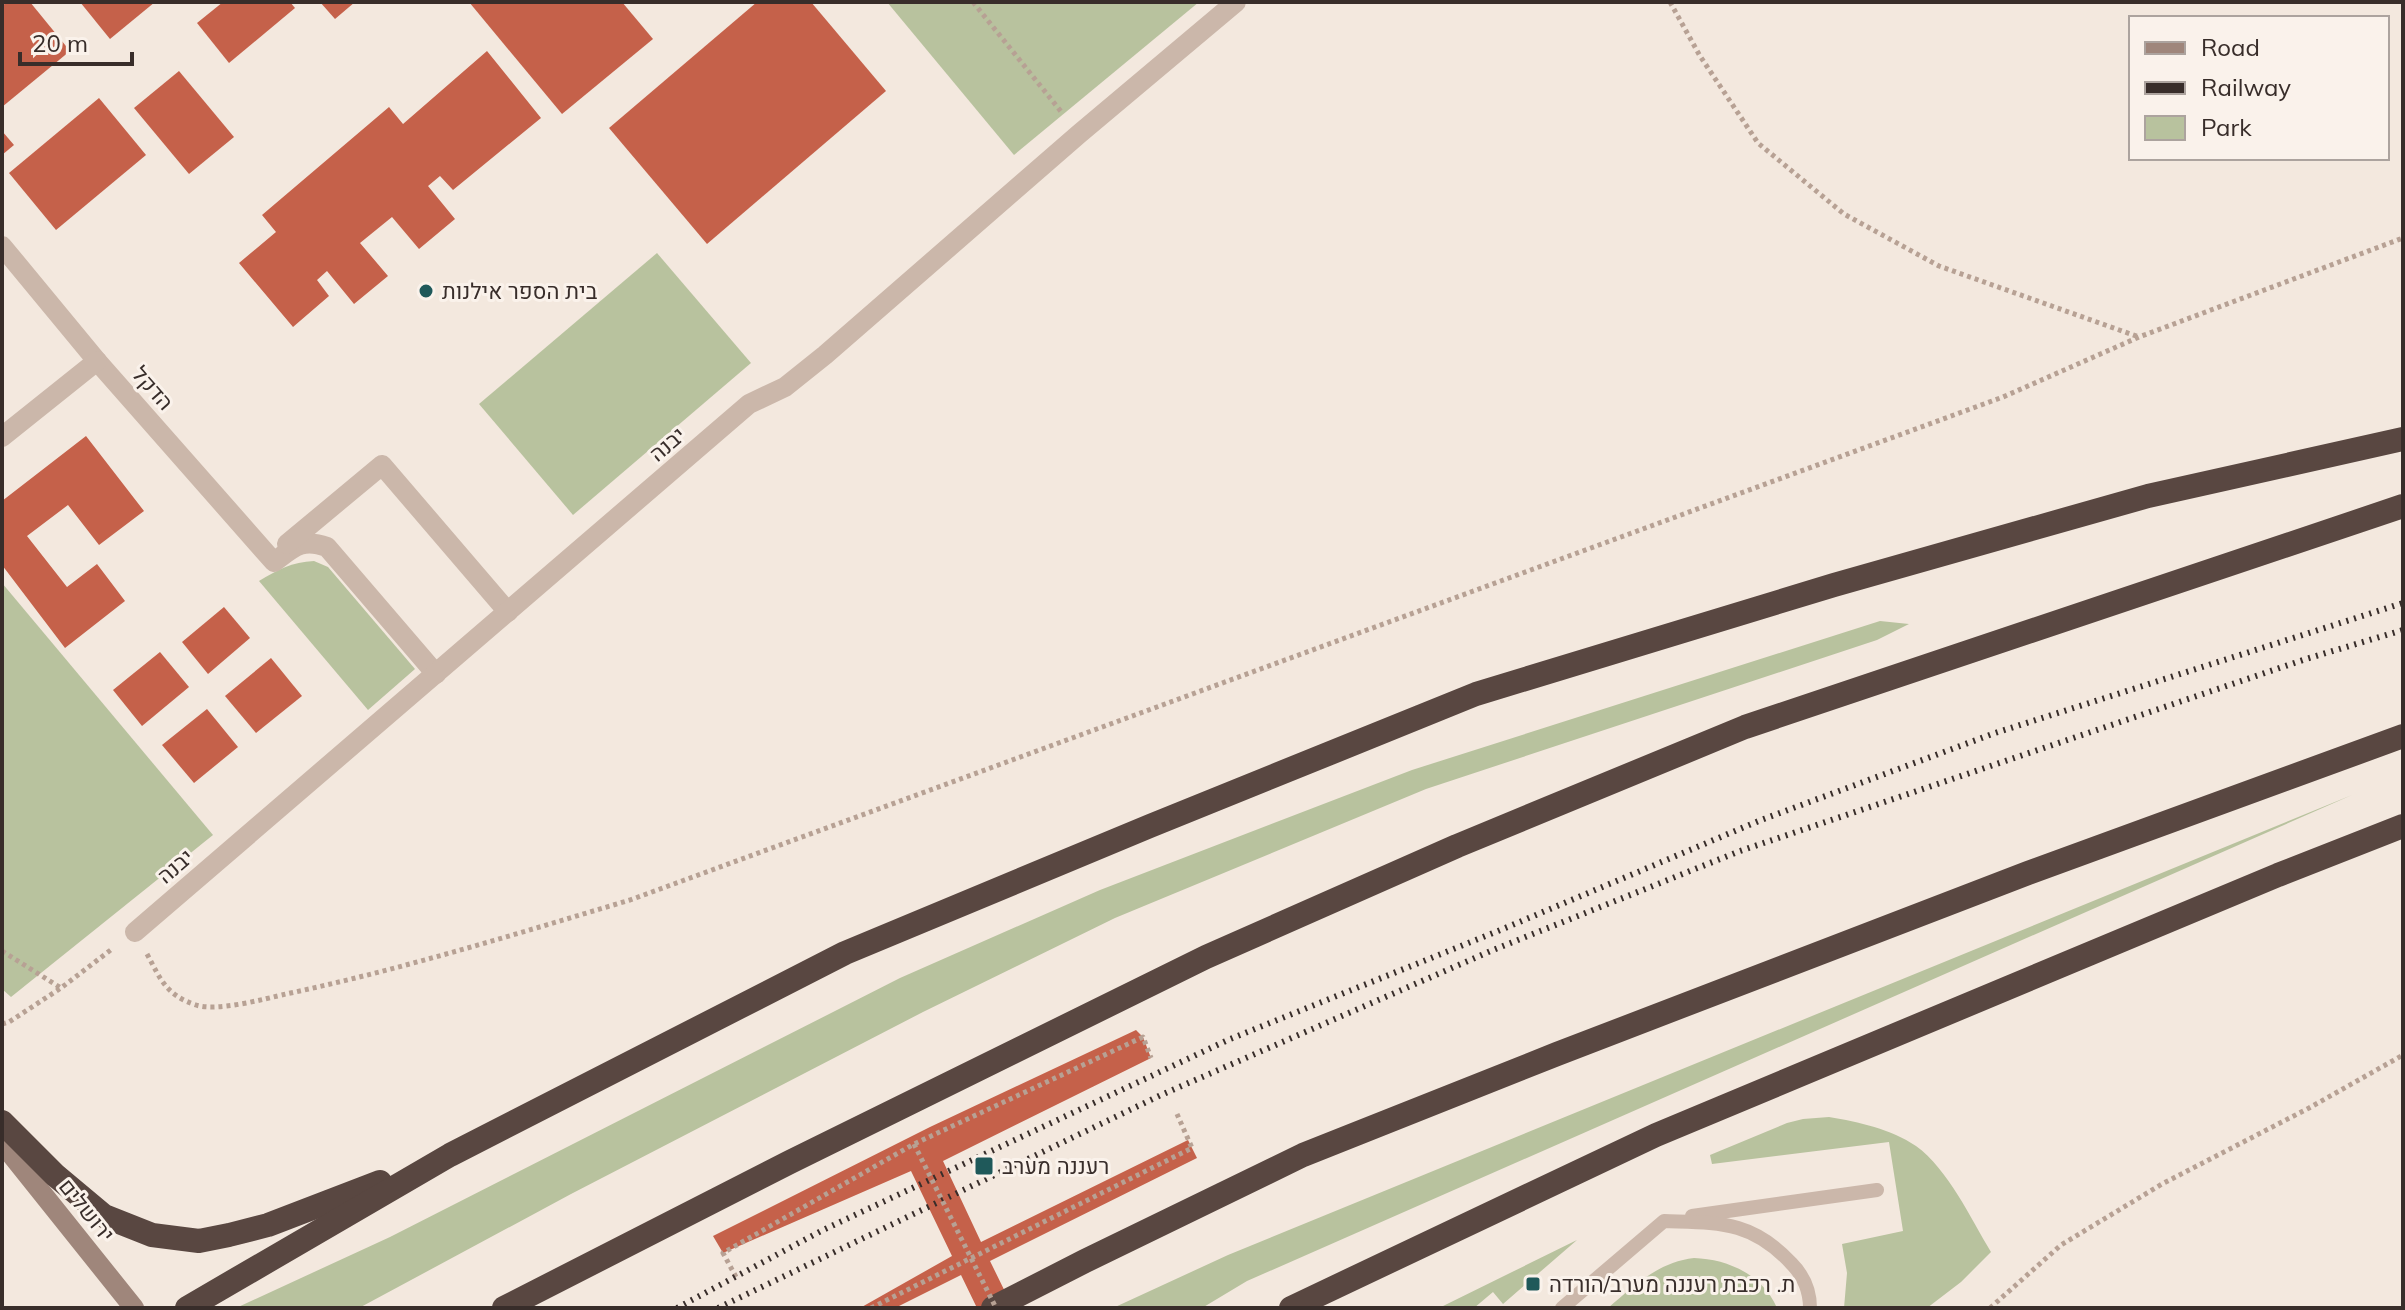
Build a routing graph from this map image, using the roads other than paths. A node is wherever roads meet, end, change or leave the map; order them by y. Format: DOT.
graph roads {
  1 [pos="1236,2"];
  2 [pos="2,246"];
  3 [pos="97,361"];
  4 [pos="2,437"];
  5 [pos="2403,439"];
  6 [pos="2403,506"];
  7 [pos="272,560"];
  8 [pos="508,612"];
  9 [pos="436,674"];
  10 [pos="2403,736"];
  11 [pos="2403,826"];
  12 [pos="135,932"];
  13 [pos="2,1122"];
  14 [pos="2,1143"];
  15 [pos="450,1155"];
  16 [pos="1877,1190"];
  17 [pos="1664,1221"];
  18 [pos="134,1308"];
  19 [pos="187,1308"];
  20 [pos="504,1308"];
  21 [pos="994,1308"];
  22 [pos="1291,1308"];
  23 [pos="1562,1308"];
  24 [pos="1810,1308"];
  1 -- 8 [label="street, יבנה"];
  2 -- 3 [label="street, הדקל"];
  3 -- 4 [label="street"];
  3 -- 7 [label="street, הדקל"];
  5 -- 15 [label="highway"];
  6 -- 20 [label="highway"];
  7 -- 8 [label="street"];
  7 -- 9 [label="street"];
  8 -- 9 [label="street, יבנה"];
  9 -- 12 [label="street, יבנה"];
  10 -- 21 [label="highway"];
  11 -- 22 [label="highway"];
  13 -- 15 [label="highway"];
  14 -- 18 [label="main road, ירושלים"];
  15 -- 19 [label="highway"];
  16 -- 17 [label="lane"];
  17 -- 23 [label="lane"];
  17 -- 24 [label="lane"];
}
